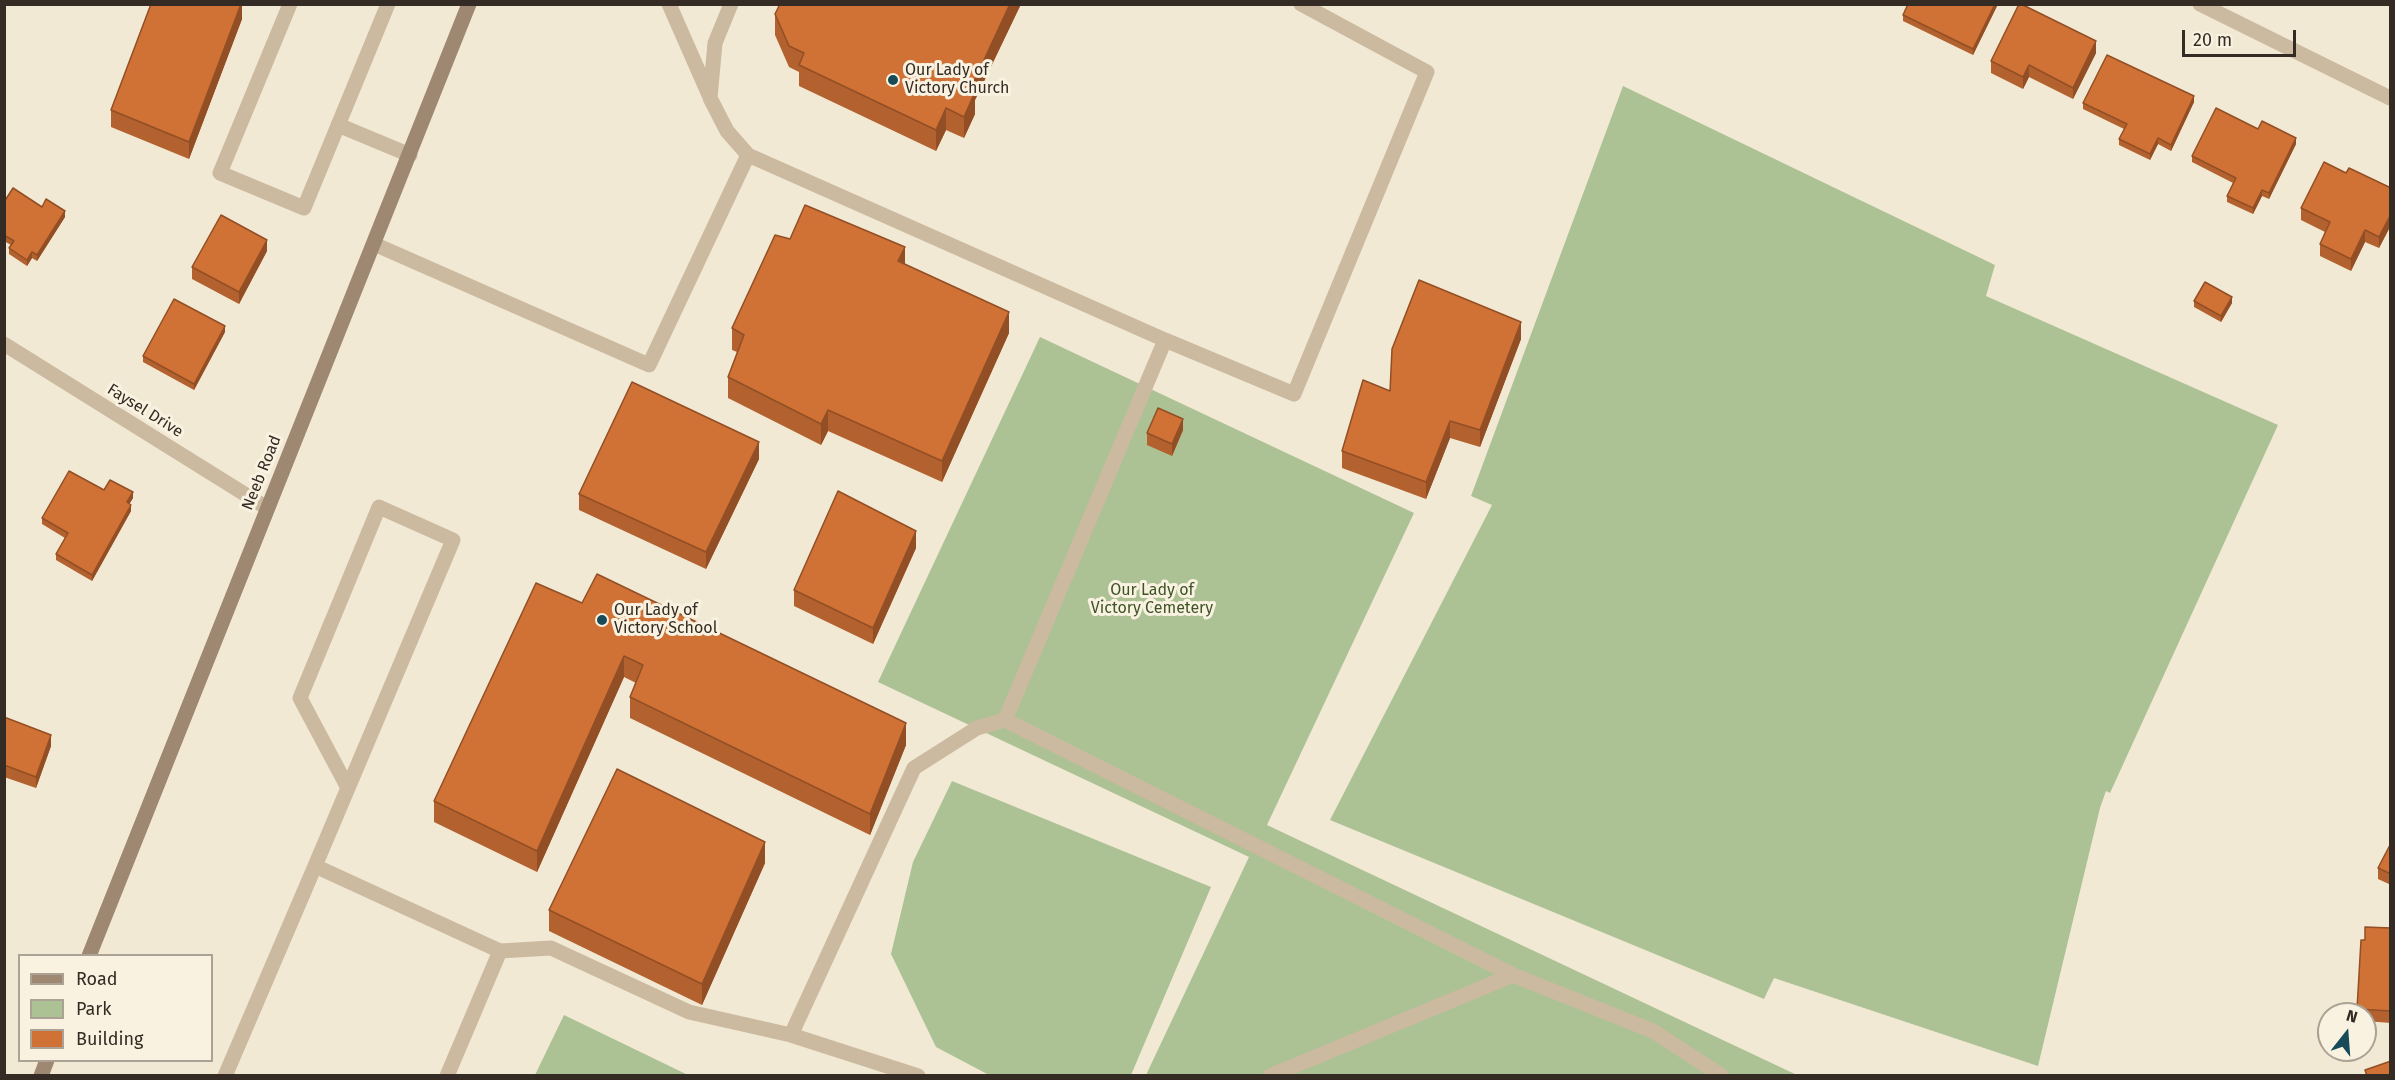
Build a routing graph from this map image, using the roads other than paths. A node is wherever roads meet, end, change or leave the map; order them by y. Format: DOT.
graph roads {
  1 [pos="290,4"];
  2 [pos="388,4"];
  3 [pos="469,4"];
  4 [pos="669,4"];
  5 [pos="731,4"];
  6 [pos="1301,4"];
  7 [pos="2200,4"];
  8 [pos="710,98"];
  9 [pos="2391,98"];
  10 [pos="338,125"];
  11 [pos="410,155"];
  12 [pos="748,155"];
  13 [pos="374,244"];
  14 [pos="1165,340"];
  15 [pos="4,344"];
  16 [pos="267,508"];
  17 [pos="1005,720"];
  18 [pos="348,788"];
  19 [pos="315,866"];
  20 [pos="500,951"];
  21 [pos="90,954"];
  22 [pos="1513,975"];
  23 [pos="791,1035"];
  24 [pos="225,1076"];
  25 [pos="447,1076"];
  26 [pos="918,1076"];
  27 [pos="1270,1076"];
  28 [pos="1722,1076"];
  1 -- 10 [label="street"];
  2 -- 10 [label="street"];
  3 -- 11 [label="street, Neeb Road"];
  4 -- 8 [label="street"];
  5 -- 8 [label="street"];
  6 -- 14 [label="street"];
  7 -- 9 [label="street"];
  8 -- 12 [label="street"];
  10 -- 11 [label="street"];
  11 -- 13 [label="street, Neeb Road"];
  12 -- 13 [label="street"];
  12 -- 14 [label="street"];
  13 -- 16 [label="street, Neeb Road"];
  14 -- 17 [label="street"];
  15 -- 16 [label="street, Faysel Drive"];
  16 -- 21 [label="street, Neeb Road"];
  17 -- 22 [label="street"];
  17 -- 23 [label="street"];
  18 -- 18 [label="street"];
  18 -- 19 [label="street"];
  19 -- 20 [label="street"];
  19 -- 24 [label="street"];
  20 -- 23 [label="street"];
  20 -- 25 [label="street"];
  22 -- 27 [label="street"];
  22 -- 28 [label="street"];
  23 -- 26 [label="street"];
}
